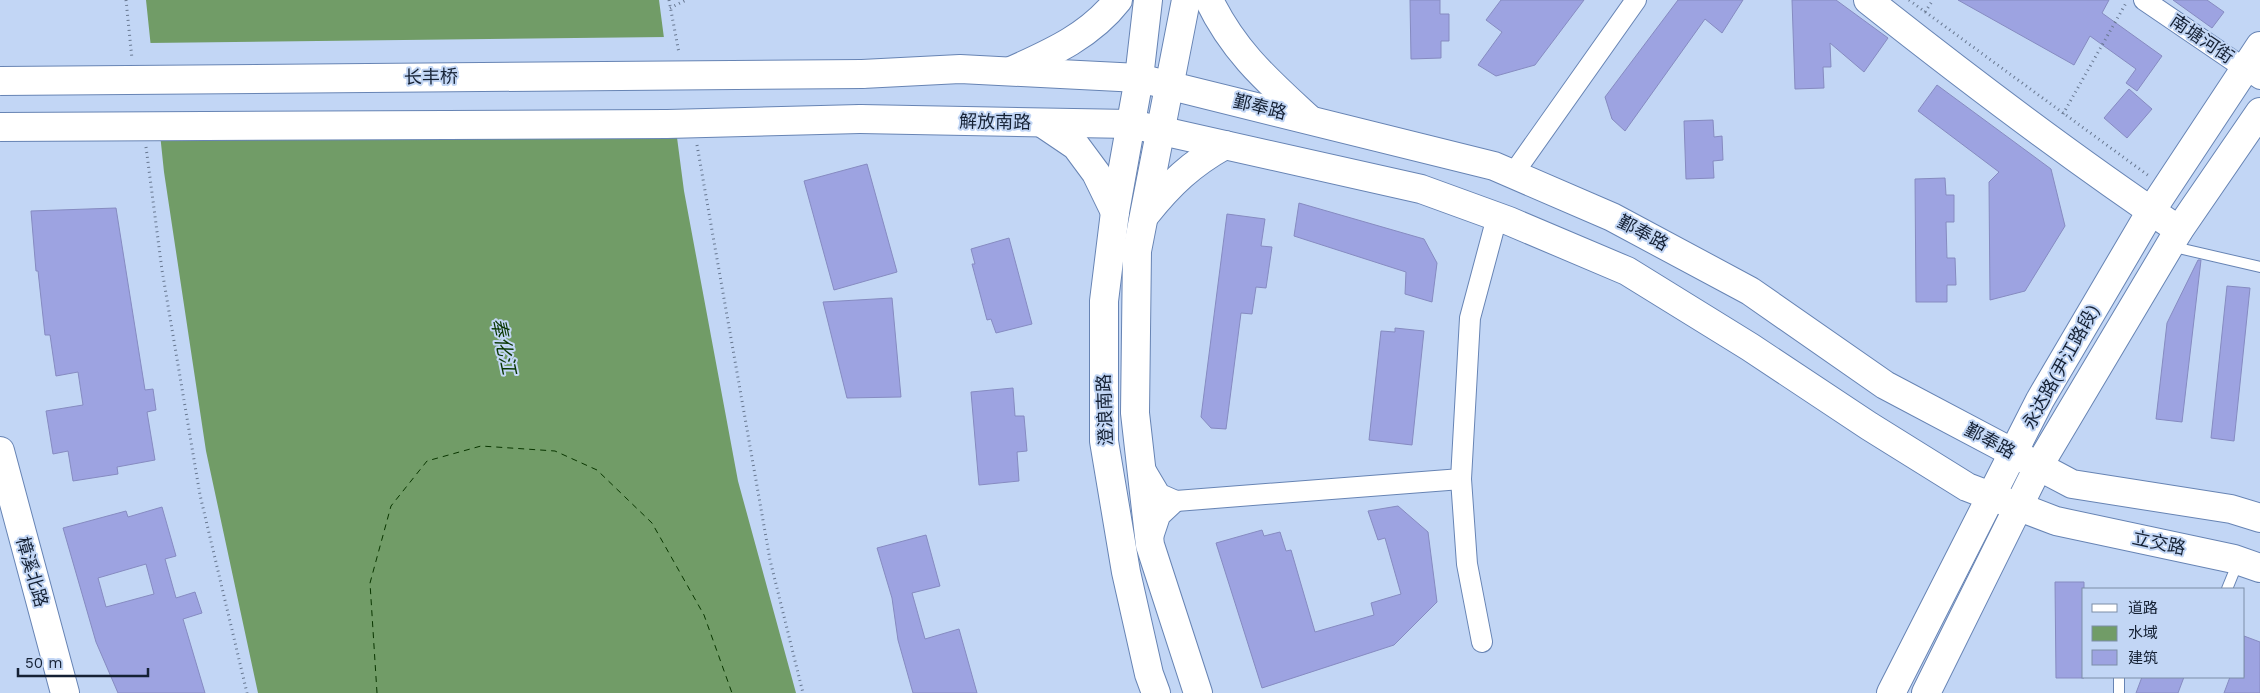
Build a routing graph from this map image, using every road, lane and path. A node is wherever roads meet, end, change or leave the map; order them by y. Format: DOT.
graph roads {
  1 [pos="126,0"];
  2 [pos="669,0"];
  3 [pos="686,0"];
  4 [pos="1118,0"];
  5 [pos="1148,0"];
  6 [pos="1186,0"];
  7 [pos="1209,0"];
  8 [pos="1636,0"];
  9 [pos="1868,0"];
  10 [pos="1909,0"];
  11 [pos="1932,0"];
  12 [pos="2127,0"];
  13 [pos="2144,0"];
  14 [pos="670,8"];
  15 [pos="1925,12"];
  16 [pos="680,56"];
  17 [pos="2255,62"];
  18 [pos="134,65"];
  19 [pos="1011,72"];
  20 [pos="1139,78"];
  21 [pos="0,81"];
  22 [pos="1170,85"];
  23 [pos="2260,112"];
  24 [pos="2063,114"];
  25 [pos="1309,119"];
  26 [pos="1042,122"];
  27 [pos="1130,124"];
  28 [pos="0,127"];
  29 [pos="1162,131"];
  30 [pos="144,138"];
  31 [pos="696,140"];
  32 [pos="1225,146"];
  33 [pos="1513,174"];
  34 [pos="2128,196"];
  35 [pos="2151,211"];
  36 [pos="1115,212"];
  37 [pos="1144,217"];
  38 [pos="1497,217"];
  39 [pos="2174,238"];
  40 [pos="2260,267"];
  41 [pos="0,451"];
  42 [pos="2013,454"];
  43 [pos="1140,461"];
  44 [pos="2038,466"];
  45 [pos="1462,479"];
  46 [pos="1992,496"];
  47 [pos="1176,501"];
  48 [pos="2018,506"];
  49 [pos="2260,518"];
  50 [pos="8,519"];
  51 [pos="1150,545"];
  52 [pos="2249,564"];
  53 [pos="2228,588"];
  54 [pos="1482,642"];
  55 [pos="2119,678"];
  56 [pos="64,693"];
  57 [pos="247,693"];
  58 [pos="803,693"];
  59 [pos="1156,693"];
  60 [pos="1198,693"];
  61 [pos="1891,693"];
  62 [pos="1926,693"];
  63 [pos="2120,693"];
  1 -- 18 [label="path"];
  2 -- 14 [label="path"];
  3 -- 14 [label="path"];
  4 -- 19 [label="main road"];
  5 -- 20 [label="main road"];
  6 -- 22 [label="main road"];
  7 -- 25 [label="main road"];
  8 -- 33 [label="street"];
  9 -- 34 [label="main road"];
  10 -- 15 [label="path"];
  11 -- 15 [label="path"];
  12 -- 24 [label="path"];
  13 -- 17 [label="street, 南塘河街"];
  14 -- 16 [label="path"];
  15 -- 24 [label="path"];
  17 -- 35 [label="main road, 永达路(尹江路段)"];
  19 -- 20 [label="main road, 鄞奉路"];
  19 -- 21 [label="main road, 长丰桥, bridge"];
  20 -- 22 [label="main road, 鄞奉路"];
  20 -- 27 [label="main road"];
  22 -- 25 [label="main road, 鄞奉路"];
  22 -- 29 [label="main road"];
  23 -- 39 [label="main road, 永达路(尹江路段)"];
  24 -- 34 [label="path"];
  25 -- 33 [label="main road, 鄞奉路"];
  26 -- 27 [label="main road, 解放南路"];
  26 -- 28 [label="main road, 解放南路, bridge"];
  26 -- 36 [label="main road"];
  27 -- 29 [label="main road"];
  27 -- 36 [label="main road, 澄浪南路"];
  29 -- 32 [label="main road"];
  29 -- 37 [label="main road, 澄浪南路"];
  30 -- 57 [label="path"];
  31 -- 58 [label="path"];
  32 -- 37 [label="main road"];
  32 -- 38 [label="main road"];
  33 -- 42 [label="main road, 鄞奉路"];
  34 -- 35 [label="main road"];
  35 -- 39 [label="main road"];
  35 -- 42 [label="main road, 永达路(尹江路段)"];
  36 -- 59 [label="main road, 澄浪南路"];
  37 -- 43 [label="main road, 澄浪南路"];
  38 -- 45 [label="street"];
  38 -- 46 [label="main road"];
  39 -- 40 [label="lane"];
  39 -- 44 [label="main road, 永达路(尹江路段)"];
  41 -- 50 [label="main road, 樟溪北路"];
  42 -- 44 [label="main road, 鄞奉路"];
  42 -- 46 [label="main road, 永达路(尹江路段)"];
  43 -- 47 [label="street"];
  43 -- 51 [label="main road, 澄浪南路"];
  44 -- 48 [label="main road, 永达路(尹江路段)"];
  44 -- 49 [label="main road, 鄞奉路"];
  45 -- 47 [label="street"];
  45 -- 54 [label="street"];
  46 -- 48 [label="main road"];
  46 -- 61 [label="main road, 永达路(尹江路段)"];
  47 -- 51 [label="street"];
  48 -- 52 [label="main road, 立交路"];
  48 -- 62 [label="main road, 永达路(尹江路段)"];
  50 -- 56 [label="main road, 樟溪北路"];
  51 -- 60 [label="main road, 澄浪南路"];
  52 -- 53 [label="lane"];
  55 -- 63 [label="lane"];
}
